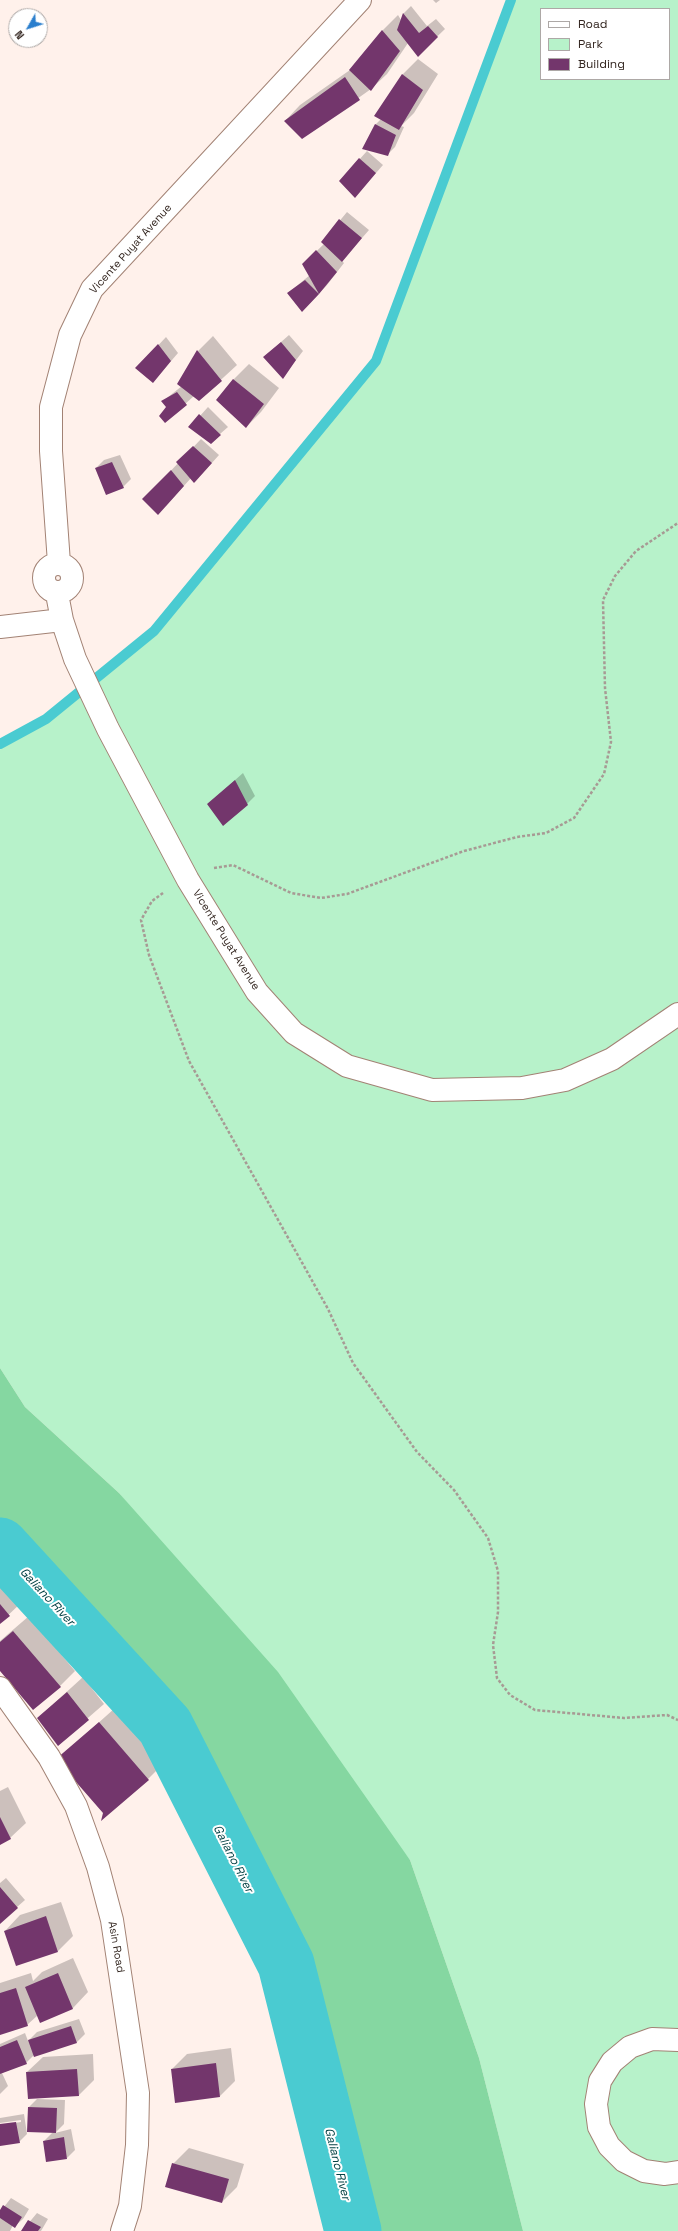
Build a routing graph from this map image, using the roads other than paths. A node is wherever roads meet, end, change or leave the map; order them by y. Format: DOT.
graph roads {
  1 [pos="360,0"];
  2 [pos="62,620"];
  3 [pos="0,627"];
  4 [pos="678,1014"];
  5 [pos="0,1688"];
  6 [pos="678,2040"];
  7 [pos="678,2172"];
  8 [pos="122,2231"];
  1 -- 2 [label="street, Vicente Puyat Avenue"];
  2 -- 3 [label="street"];
  2 -- 4 [label="street, Vicente Puyat Avenue"];
  5 -- 8 [label="street, Asin Road"];
  6 -- 7 [label="street"];
}
